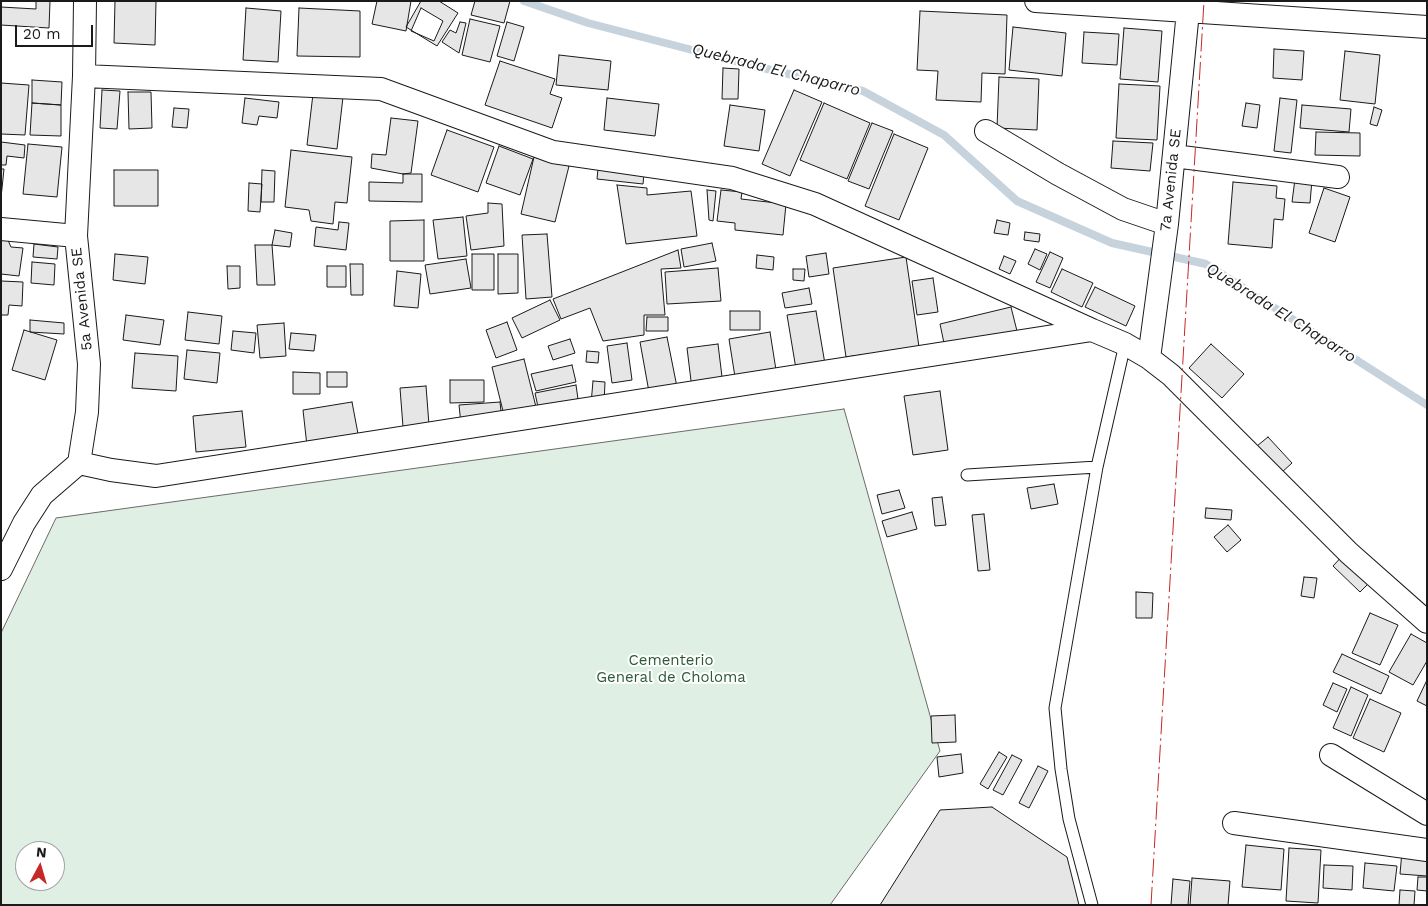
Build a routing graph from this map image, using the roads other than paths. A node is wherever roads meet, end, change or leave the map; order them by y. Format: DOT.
graph roads {
  1 [pos="85,1"];
  2 [pos="1036,1"];
  3 [pos="1188,6"];
  4 [pos="1427,27"];
  5 [pos="84,76"];
  6 [pos="986,131"];
  7 [pos="1174,156"];
  8 [pos="1338,177"];
  9 [pos="1,229"];
  10 [pos="1166,231"];
  11 [pos="76,236"];
  12 [pos="1092,330"];
  13 [pos="1125,344"];
  14 [pos="1149,358"];
  15 [pos="79,463"];
  16 [pos="1097,467"];
  17 [pos="967,475"];
  18 [pos="1,569"];
  19 [pos="1427,622"];
  20 [pos="1331,756"];
  21 [pos="1427,814"];
  22 [pos="1234,823"];
  23 [pos="1427,850"];
  24 [pos="1092,905"];
  1 -- 5 [label="street, 5a Avenida SE"];
  2 -- 3 [label="street"];
  3 -- 4 [label="street"];
  3 -- 7 [label="street, 7a Avenida SE"];
  5 -- 11 [label="street, 5a Avenida SE"];
  5 -- 12 [label="street"];
  6 -- 10 [label="street"];
  7 -- 8 [label="street"];
  7 -- 10 [label="street, 7a Avenida SE"];
  9 -- 11 [label="street"];
  10 -- 14 [label="street, 7a Avenida SE"];
  11 -- 15 [label="street, 5a Avenida SE"];
  12 -- 13 [label="street"];
  12 -- 15 [label="street"];
  13 -- 14 [label="street"];
  13 -- 16 [label="lane"];
  14 -- 19 [label="street"];
  15 -- 18 [label="street"];
  16 -- 17 [label="lane"];
  16 -- 24 [label="lane"];
  20 -- 21 [label="street"];
  22 -- 23 [label="street"];
}
